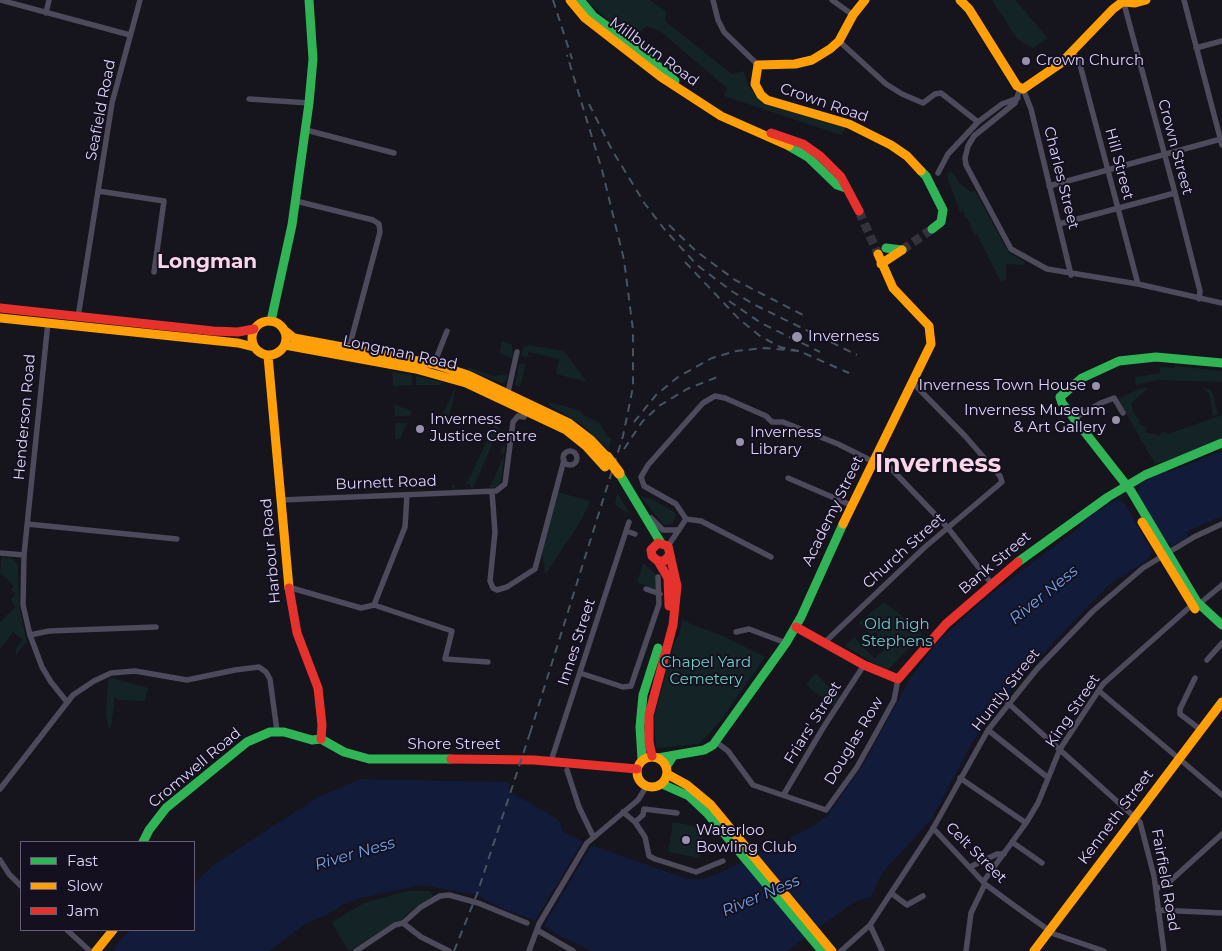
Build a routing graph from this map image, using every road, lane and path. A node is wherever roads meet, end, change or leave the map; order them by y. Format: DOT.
graph roads {
  1 [pos="0,0"];
  2 [pos="49,0"];
  3 [pos="140,0"];
  4 [pos="309,0"];
  5 [pos="570,0"];
  6 [pos="580,0"];
  7 [pos="713,0"];
  8 [pos="832,0"];
  9 [pos="865,0"];
  10 [pos="960,0"];
  11 [pos="1146,0"];
  12 [pos="1184,0"];
  13 [pos="1124,1"];
  14 [pos="46,13"];
  15 [pos="853,15"];
  16 [pos="130,35"];
  17 [pos="840,41"];
  18 [pos="1222,41"];
  19 [pos="1196,48"];
  20 [pos="1072,52"];
  21 [pos="758,65"];
  22 [pos="1020,92"];
  23 [pos="249,99"];
  24 [pos="309,103"];
  25 [pos="701,105"];
  26 [pos="978,122"];
  27 [pos="306,130"];
  28 [pos="1221,142"];
  29 [pos="394,153"];
  30 [pos="1165,154"];
  31 [pos="1108,170"];
  32 [pos="938,173"];
  33 [pos="1049,186"];
  34 [pos="98,191"];
  35 [pos="1175,193"];
  36 [pos="296,201"];
  37 [pos="1118,208"];
  38 [pos="859,211"];
  39 [pos="1059,224"];
  40 [pos="932,229"];
  41 [pos="882,255"];
  42 [pos="154,272"];
  43 [pos="1071,275"];
  44 [pos="1138,284"];
  45 [pos="1199,298"];
  46 [pos="1222,303"];
  47 [pos="0,308"];
  48 [pos="78,317"];
  49 [pos="0,318"];
  50 [pos="51,318"];
  51 [pos="271,321"];
  52 [pos="254,329"];
  53 [pos="284,330"];
  54 [pos="446,331"];
  55 [pos="285,345"];
  56 [pos="254,347"];
  57 [pos="349,348"];
  58 [pos="517,352"];
  59 [pos="268,356"];
  60 [pos="1222,362"];
  61 [pos="434,364"];
  62 [pos="912,382"];
  63 [pos="508,392"];
  64 [pos="1123,413"];
  65 [pos="524,417"];
  66 [pos="1074,418"];
  67 [pos="1222,443"];
  68 [pos="876,458"];
  69 [pos="606,462"];
  70 [pos="564,464"];
  71 [pos="617,478"];
  72 [pos="788,478"];
  73 [pos="1127,491"];
  74 [pos="492,492"];
  75 [pos="407,495"];
  76 [pos="281,500"];
  77 [pos="639,505"];
  78 [pos="853,506"];
  79 [pos="686,519"];
  80 [pos="629,522"];
  81 [pos="27,524"];
  82 [pos="1222,524"];
  83 [pos="948,528"];
  84 [pos="679,530"];
  85 [pos="626,531"];
  86 [pos="634,534"];
  87 [pos="177,539"];
  88 [pos="663,548"];
  89 [pos="0,553"];
  90 [pos="1163,553"];
  91 [pos="24,555"];
  92 [pos="771,557"];
  93 [pos="658,577"];
  94 [pos="991,583"];
  95 [pos="1222,585"];
  96 [pos="288,587"];
  97 [pos="646,589"];
  98 [pos="660,594"];
  99 [pos="374,605"];
  100 [pos="1196,605"];
  101 [pos="1222,625"];
  102 [pos="156,626"];
  103 [pos="796,628"];
  104 [pos="1222,631"];
  105 [pos="736,632"];
  106 [pos="30,635"];
  107 [pos="822,641"];
  108 [pos="787,642"];
  109 [pos="1222,643"];
  110 [pos="1207,660"];
  111 [pos="488,662"];
  112 [pos="864,666"];
  113 [pos="580,673"];
  114 [pos="1196,678"];
  115 [pos="898,679"];
  116 [pos="1099,691"];
  117 [pos="67,702"];
  118 [pos="1222,702"];
  119 [pos="1008,703"];
  120 [pos="988,730"];
  121 [pos="1201,730"];
  122 [pos="277,731"];
  123 [pos="321,738"];
  124 [pos="716,742"];
  125 [pos="1060,749"];
  126 [pos="673,756"];
  127 [pos="1179,759"];
  128 [pos="647,760"];
  129 [pos="551,761"];
  130 [pos="567,770"];
  131 [pos="665,775"];
  132 [pos="1047,777"];
  133 [pos="960,778"];
  134 [pos="646,786"];
  135 [pos="0,789"];
  136 [pos="784,794"];
  137 [pos="1222,795"];
  138 [pos="623,812"];
  139 [pos="677,813"];
  140 [pos="1135,817"];
  141 [pos="635,822"];
  142 [pos="1026,823"];
  143 [pos="933,828"];
  144 [pos="1222,834"];
  145 [pos="593,836"];
  146 [pos="144,841"];
  147 [pos="1012,842"];
  148 [pos="1004,854"];
  149 [pos="0,860"];
  150 [pos="724,861"];
  151 [pos="1042,863"];
  152 [pos="970,867"];
  153 [pos="984,883"];
  154 [pos="20,885"];
  155 [pos="1156,889"];
  156 [pos="891,893"];
  157 [pos="922,896"];
  158 [pos="1158,910"];
  159 [pos="1222,913"];
  160 [pos="403,923"];
  161 [pos="528,923"];
  162 [pos="870,925"];
  163 [pos="538,927"];
  164 [pos="1049,930"];
  165 [pos="68,931"];
  166 [pos="112,931"];
  167 [pos="847,935"];
  168 [pos="816,938"];
  169 [pos="852,941"];
  170 [pos="360,950"];
  171 [pos="90,951"];
  172 [pos="96,951"];
  173 [pos="449,951"];
  174 [pos="529,951"];
  175 [pos="573,951"];
  176 [pos="822,951"];
  177 [pos="832,951"];
  178 [pos="841,951"];
  179 [pos="882,951"];
  180 [pos="966,951"];
  181 [pos="1034,951"];
  182 [pos="1104,951"];
  183 [pos="1164,951"];
  1 -- 14 [label="street"];
  2 -- 14 [label="street"];
  3 -- 16 [label="street, Seafield Road"];
  4 -- 24 [label="main road"];
  5 -- 25 [label="main road, Millburn Road"];
  6 -- 25 [label="main road, Millburn Road"];
  7 -- 21 [label="street"];
  8 -- 15 [label="street"];
  9 -- 15 [label="main road"];
  10 -- 22 [label="main road"];
  11 -- 13 [label="main road"];
  12 -- 19 [label="street"];
  13 -- 20 [label="main road"];
  13 -- 30 [label="street, Crown Street"];
  14 -- 16 [label="street"];
  15 -- 17 [label="main road"];
  16 -- 34 [label="street, Seafield Road"];
  17 -- 21 [label="main road"];
  17 -- 26 [label="street"];
  18 -- 19 [label="street"];
  19 -- 28 [label="street"];
  20 -- 22 [label="main road"];
  20 -- 31 [label="street, Hill Street"];
  21 -- 40 [label="main road, Crown Road"];
  22 -- 26 [label="street"];
  22 -- 33 [label="street, Charles Street"];
  22 -- 43 [label="street"];
  23 -- 24 [label="street"];
  24 -- 27 [label="main road"];
  25 -- 38 [label="main road, Millburn Road"];
  26 -- 32 [label="street"];
  27 -- 29 [label="street"];
  27 -- 36 [label="main road"];
  28 -- 30 [label="street"];
  30 -- 31 [label="street"];
  30 -- 35 [label="street, Crown Street"];
  31 -- 33 [label="street"];
  31 -- 37 [label="street, Hill Street"];
  33 -- 39 [label="street, Charles Street"];
  34 -- 42 [label="street"];
  34 -- 48 [label="street, Seafield Road"];
  35 -- 37 [label="street"];
  35 -- 45 [label="street, Crown Street"];
  36 -- 51 [label="main road"];
  36 -- 57 [label="street"];
  37 -- 39 [label="street"];
  37 -- 44 [label="street, Hill Street"];
  39 -- 43 [label="street, Charles Street"];
  41 -- 41 [label="main road"];
  41 -- 62 [label="main road, Academy Street"];
  43 -- 44 [label="street"];
  44 -- 45 [label="street"];
  45 -- 46 [label="street"];
  47 -- 50 [label="main road"];
  48 -- 50 [label="main road"];
  48 -- 52 [label="main road"];
  49 -- 50 [label="main road"];
  50 -- 56 [label="main road"];
  50 -- 81 [label="street, Henderson Road"];
  51 -- 52 [label="main road"];
  51 -- 53 [label="main road"];
  52 -- 56 [label="main road"];
  53 -- 55 [label="main road"];
  53 -- 57 [label="main road, Longman Road"];
  54 -- 61 [label="street, Longman Road"];
  55 -- 59 [label="main road"];
  55 -- 69 [label="main road, Longman Road"];
  56 -- 59 [label="main road"];
  57 -- 61 [label="main road, Longman Road"];
  58 -- 63 [label="street"];
  59 -- 76 [label="main road, Harbour Road"];
  60 -- 66 [label="main road"];
  61 -- 63 [label="main road, Longman Road"];
  62 -- 68 [label="main road, Academy Street"];
  62 -- 83 [label="street, Church Street"];
  63 -- 69 [label="main road, Longman Road"];
  64 -- 66 [label="street"];
  65 -- 74 [label="street"];
  66 -- 73 [label="main road"];
  67 -- 73 [label="main road, Bank Street"];
  68 -- 78 [label="main road, Academy Street"];
  68 -- 79 [label="street"];
  68 -- 83 [label="street"];
  69 -- 71 [label="main road"];
  70 -- 74 [label="street"];
  71 -- 77 [label="main road"];
  71 -- 88 [label="main road"];
  72 -- 78 [label="street"];
  73 -- 90 [label="main road"];
  73 -- 94 [label="main road, Bank Street"];
  74 -- 75 [label="street, Burnett Road"];
  75 -- 76 [label="street, Burnett Road"];
  75 -- 99 [label="street"];
  76 -- 96 [label="main road, Harbour Road"];
  77 -- 84 [label="street"];
  77 -- 88 [label="main road"];
  78 -- 103 [label="main road, Academy Street"];
  79 -- 84 [label="street"];
  79 -- 92 [label="street"];
  80 -- 85 [label="street, Innes Street"];
  81 -- 87 [label="street"];
  81 -- 91 [label="street, Henderson Road"];
  82 -- 90 [label="street, Huntly Street"];
  83 -- 94 [label="street"];
  83 -- 107 [label="street, Church Street"];
  84 -- 88 [label="street"];
  85 -- 86 [label="street"];
  85 -- 113 [label="street, Innes Street"];
  88 -- 128 [label="main road"];
  88 -- 128 [label="main road"];
  89 -- 91 [label="street"];
  90 -- 100 [label="main road"];
  90 -- 119 [label="street, Huntly Street"];
  91 -- 106 [label="street, Henderson Road"];
  93 -- 98 [label="street"];
  94 -- 115 [label="main road, Bank Street"];
  95 -- 100 [label="street, King Street"];
  96 -- 99 [label="street"];
  96 -- 123 [label="main road, Harbour Road"];
  97 -- 98 [label="street"];
  98 -- 113 [label="street"];
  99 -- 111 [label="street"];
  100 -- 101 [label="main road"];
  100 -- 104 [label="main road"];
  100 -- 116 [label="street, King Street"];
  102 -- 106 [label="street"];
  103 -- 107 [label="main road"];
  103 -- 108 [label="main road, Academy Street"];
  105 -- 108 [label="street"];
  106 -- 117 [label="street, Henderson Road"];
  107 -- 108 [label="main road"];
  107 -- 112 [label="main road"];
  108 -- 124 [label="main road, Academy Street"];
  109 -- 110 [label="street"];
  112 -- 115 [label="main road"];
  112 -- 136 [label="street, Friars' Street"];
  113 -- 129 [label="street, Innes Street"];
  114 -- 121 [label="street"];
  115 -- 136 [label="street, Douglas Row"];
  116 -- 125 [label="street, King Street"];
  116 -- 127 [label="street"];
  117 -- 122 [label="street"];
  117 -- 135 [label="street"];
  118 -- 121 [label="main road, Kenneth Street"];
  119 -- 120 [label="street, Huntly Street"];
  119 -- 125 [label="street"];
  120 -- 132 [label="street"];
  120 -- 133 [label="street, Huntly Street"];
  121 -- 127 [label="main road, Kenneth Street"];
  122 -- 123 [label="main road, Shore Street"];
  122 -- 146 [label="main road, Cromwell Road"];
  123 -- 129 [label="main road, Shore Street"];
  124 -- 126 [label="main road, Shore Street"];
  124 -- 136 [label="street"];
  125 -- 132 [label="street, King Street"];
  125 -- 140 [label="street"];
  126 -- 128 [label="main road, Shore Street"];
  126 -- 131 [label="main road"];
  127 -- 137 [label="street"];
  127 -- 140 [label="main road, Kenneth Street"];
  128 -- 129 [label="main road, Shore Street"];
  128 -- 131 [label="main road"];
  128 -- 134 [label="main road"];
  130 -- 145 [label="street"];
  131 -- 134 [label="main road"];
  131 -- 168 [label="main road"];
  132 -- 142 [label="street, King Street"];
  133 -- 142 [label="street"];
  133 -- 143 [label="street, Huntly Street"];
  134 -- 138 [label="street"];
  138 -- 141 [label="street"];
  138 -- 145 [label="street"];
  139 -- 141 [label="street"];
  140 -- 155 [label="street, Fairfield Road"];
  140 -- 164 [label="main road, Kenneth Street"];
  141 -- 150 [label="street"];
  142 -- 147 [label="street, King Street"];
  143 -- 152 [label="street, Celt Street"];
  143 -- 156 [label="street, Huntly Street"];
  144 -- 155 [label="street"];
  145 -- 163 [label="street"];
  147 -- 148 [label="street, King Street"];
  147 -- 151 [label="street"];
  148 -- 152 [label="street"];
  148 -- 153 [label="street, King Street"];
  149 -- 154 [label="street"];
  152 -- 153 [label="street, Celt Street"];
  153 -- 164 [label="street, Celt Street"];
  153 -- 180 [label="street, King Street"];
  155 -- 158 [label="street, Fairfield Road"];
  156 -- 157 [label="street"];
  156 -- 162 [label="street, Huntly Street"];
  158 -- 159 [label="street"];
  158 -- 183 [label="street, Fairfield Road"];
  160 -- 161 [label="street"];
  160 -- 170 [label="street"];
  160 -- 173 [label="street"];
  162 -- 169 [label="street, Huntly Street"];
  162 -- 179 [label="street"];
  163 -- 174 [label="street"];
  163 -- 175 [label="street"];
  164 -- 181 [label="main road, Kenneth Street"];
  164 -- 182 [label="street, Celt Street"];
  165 -- 171 [label="street"];
  166 -- 172 [label="main road"];
  167 -- 169 [label="street"];
  168 -- 176 [label="main road"];
  168 -- 177 [label="main road"];
  169 -- 178 [label="street, Huntly Street"];
}
